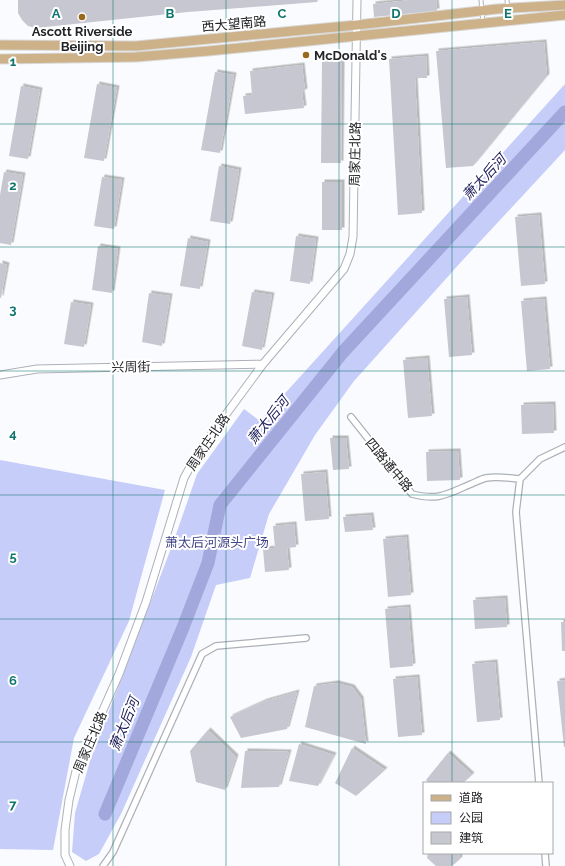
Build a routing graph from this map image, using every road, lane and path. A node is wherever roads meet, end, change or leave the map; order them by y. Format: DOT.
graph roads {
  1 [pos="357,0"];
  2 [pos="481,0"];
  3 [pos="508,5"];
  4 [pos="565,5"];
  5 [pos="482,11"];
  6 [pos="565,15"];
  7 [pos="509,21"];
  8 [pos="483,24"];
  9 [pos="357,25"];
  10 [pos="357,37"];
  11 [pos="0,45"];
  12 [pos="0,59"];
  13 [pos="263,364"];
  14 [pos="0,376"];
  15 [pos="351,417"];
  16 [pos="565,447"];
  17 [pos="520,479"];
  18 [pos="306,638"];
  19 [pos="539,782"];
  20 [pos="545,854"];
  21 [pos="70,866"];
  22 [pos="103,866"];
  23 [pos="546,866"];
  1 -- 9 [label="street, 周家庄北路"];
  2 -- 5 [label="lane"];
  3 -- 4 [label="main road, 西大望南路"];
  3 -- 5 [label="main road, 西大望南路"];
  3 -- 7 [label="lane"];
  5 -- 8 [label="lane"];
  5 -- 9 [label="main road, 西大望南路"];
  6 -- 7 [label="main road, 西大望南路"];
  7 -- 8 [label="main road, 西大望南路"];
  8 -- 10 [label="main road, 西大望南路"];
  9 -- 10 [label="street, 周家庄北路"];
  9 -- 11 [label="main road, 西大望南路"];
  10 -- 12 [label="main road, 西大望南路"];
  10 -- 13 [label="street, 周家庄北路"];
  13 -- 14 [label="street, 兴周街"];
  13 -- 21 [label="street, 周家庄北路"];
  15 -- 17 [label="street, 四路通中路"];
  16 -- 17 [label="street"];
  17 -- 19 [label="street"];
  18 -- 22 [label="street"];
  20 -- 23 [label="street"];
}
